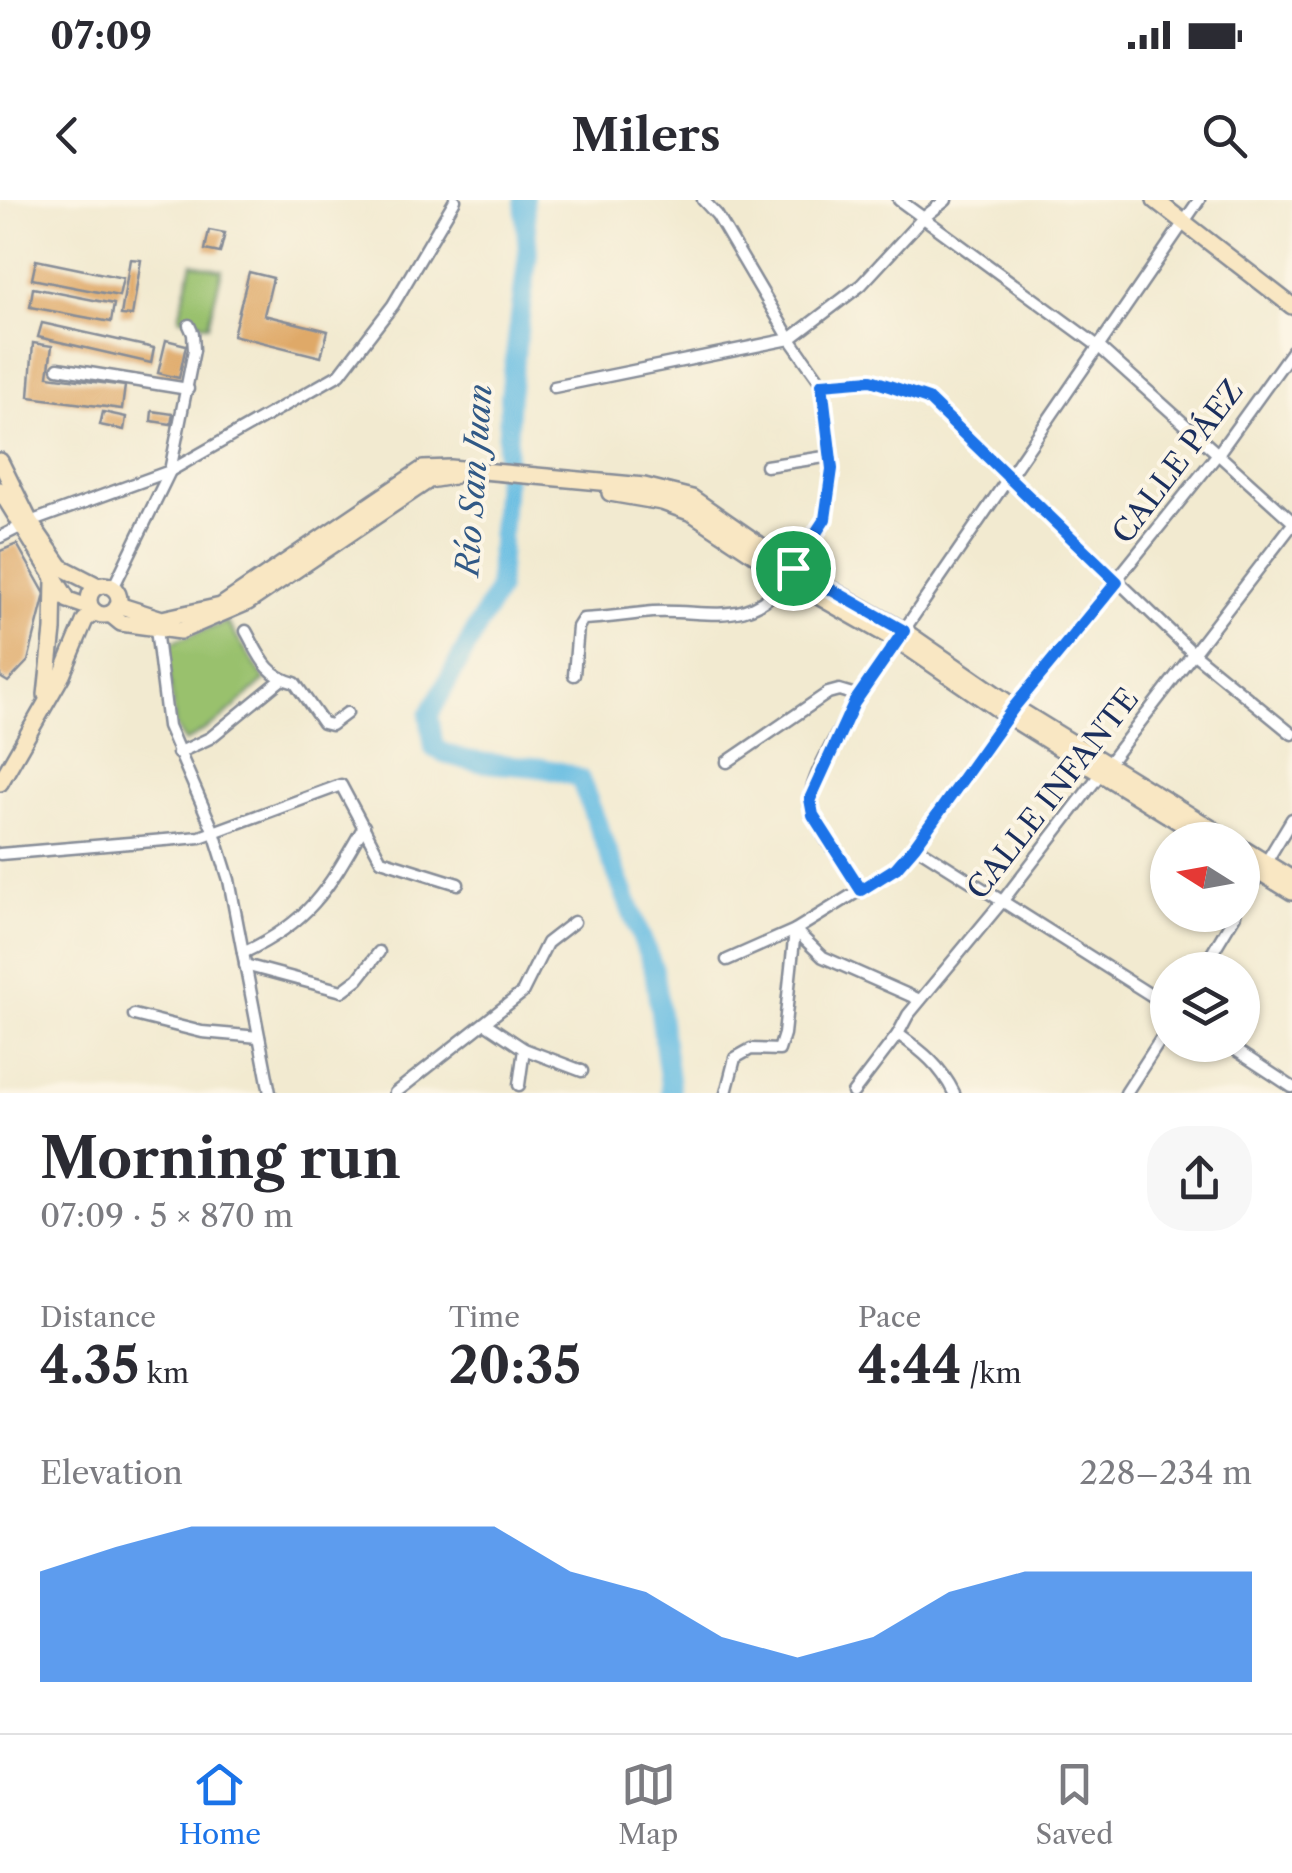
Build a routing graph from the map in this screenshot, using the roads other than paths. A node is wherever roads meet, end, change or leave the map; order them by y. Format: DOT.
graph roads {
  1 [pos="456,200"];
  2 [pos="703,200"];
  3 [pos="900,200"];
  4 [pos="946,200"];
  5 [pos="1155,200"];
  6 [pos="1199,200"];
  7 [pos="922,219"];
  8 [pos="1185,221"];
  9 [pos="1292,306"];
  10 [pos="188,325"];
  11 [pos="790,339"];
  12 [pos="1098,346"];
  13 [pos="1292,351"];
  14 [pos="58,368"];
  15 [pos="822,384"];
  16 [pos="554,387"];
  17 [pos="188,389"];
  18 [pos="1217,455"];
  19 [pos="831,456"];
  20 [pos="0,461"];
  21 [pos="766,466"];
  22 [pos="170,471"];
  23 [pos="451,472"];
  24 [pos="1009,479"];
  25 [pos="0,490"];
  26 [pos="1292,523"];
  27 [pos="26,525"];
  28 [pos="0,537"];
  29 [pos="791,572"];
  30 [pos="54,580"];
  31 [pos="1117,582"];
  32 [pos="106,587"];
  33 [pos="103,610"];
  34 [pos="156,629"];
  35 [pos="246,631"];
  36 [pos="900,636"];
  37 [pos="1194,654"];
  38 [pos="574,675"];
  39 [pos="281,680"];
  40 [pos="859,696"];
  41 [pos="45,705"];
  42 [pos="1011,712"];
  43 [pos="347,713"];
  44 [pos="1292,734"];
  45 [pos="178,753"];
  46 [pos="728,762"];
  47 [pos="1104,769"];
  48 [pos="0,783"];
  49 [pos="1292,820"];
  50 [pos="1182,822"];
  51 [pos="1198,822"];
  52 [pos="364,826"];
  53 [pos="214,832"];
  54 [pos="915,846"];
  55 [pos="0,854"];
  56 [pos="1260,865"];
  57 [pos="1260,867"];
  58 [pos="1263,868"];
  59 [pos="1260,873"];
  60 [pos="1292,879"];
  61 [pos="458,884"];
  62 [pos="861,890"];
  63 [pos="1292,892"];
  64 [pos="1000,902"];
  65 [pos="574,922"];
  66 [pos="794,930"];
  67 [pos="379,952"];
  68 [pos="244,959"];
  69 [pos="727,960"];
  70 [pos="1150,995"];
  71 [pos="920,1000"];
  72 [pos="134,1015"];
  73 [pos="484,1023"];
  74 [pos="898,1034"];
  75 [pos="259,1037"];
  76 [pos="524,1049"];
  77 [pos="1150,1056"];
  78 [pos="1255,1062"];
  79 [pos="582,1071"];
  80 [pos="519,1085"];
  81 [pos="1292,1086"];
  82 [pos="270,1093"];
  83 [pos="395,1093"];
  84 [pos="726,1093"];
  85 [pos="852,1093"];
  86 [pos="954,1093"];
  87 [pos="1126,1093"];
  1 -- 22 [label="street"];
  2 -- 11 [label="street"];
  3 -- 7 [label="street"];
  4 -- 7 [label="street"];
  5 -- 8 [label="main road"];
  6 -- 8 [label="street"];
  7 -- 11 [label="street"];
  7 -- 12 [label="street"];
  8 -- 9 [label="main road"];
  8 -- 12 [label="street"];
  10 -- 17 [label="street"];
  11 -- 15 [label="street"];
  11 -- 16 [label="street"];
  12 -- 18 [label="street"];
  12 -- 24 [label="street"];
  13 -- 18 [label="street, CALLE PÁEZ"];
  14 -- 17 [label="street"];
  15 -- 19 [label="street"];
  15 -- 24 [label="street"];
  17 -- 22 [label="street"];
  18 -- 26 [label="street"];
  18 -- 31 [label="street, CALLE PÁEZ"];
  19 -- 21 [label="street"];
  19 -- 29 [label="street"];
  20 -- 27 [label="main road"];
  22 -- 27 [label="street"];
  22 -- 32 [label="street"];
  23 -- 29 [label="main road"];
  23 -- 33 [label="main road"];
  23 -- 34 [label="main road"];
  24 -- 31 [label="street"];
  24 -- 36 [label="street"];
  25 -- 27 [label="main road"];
  26 -- 37 [label="street, CALLE INFANTE"];
  27 -- 28 [label="street"];
  27 -- 30 [label="main road"];
  27 -- 32 [label="main road"];
  29 -- 36 [label="main road"];
  29 -- 38 [label="street"];
  30 -- 33 [label="main road"];
  30 -- 41 [label="main road"];
  31 -- 37 [label="street"];
  31 -- 42 [label="street, CALLE PÁEZ"];
  32 -- 33 [label="main road"];
  32 -- 33 [label="main road"];
  33 -- 34 [label="main road"];
  33 -- 41 [label="main road"];
  34 -- 45 [label="street"];
  35 -- 39 [label="street"];
  36 -- 40 [label="street"];
  36 -- 42 [label="main road"];
  37 -- 44 [label="street"];
  37 -- 47 [label="street, CALLE INFANTE"];
  39 -- 43 [label="street"];
  39 -- 45 [label="street"];
  40 -- 46 [label="street"];
  40 -- 62 [label="street"];
  41 -- 48 [label="main road"];
  42 -- 47 [label="main road"];
  42 -- 54 [label="street, CALLE PÁEZ"];
  45 -- 53 [label="street"];
  47 -- 50 [label="main road"];
  47 -- 51 [label="main road"];
  47 -- 64 [label="street, CALLE INFANTE"];
  49 -- 58 [label="street"];
  52 -- 53 [label="street"];
  52 -- 61 [label="street"];
  52 -- 68 [label="street"];
  53 -- 55 [label="street"];
  53 -- 68 [label="street"];
  54 -- 62 [label="street, CALLE PÁEZ"];
  54 -- 64 [label="street"];
  56 -- 58 [label="main road"];
  57 -- 58 [label="main road"];
  58 -- 59 [label="street"];
  58 -- 60 [label="main road"];
  58 -- 63 [label="main road"];
  62 -- 66 [label="street, CALLE PÁEZ"];
  64 -- 70 [label="street"];
  64 -- 71 [label="street, CALLE INFANTE"];
  65 -- 73 [label="street"];
  66 -- 69 [label="street, CALLE PÁEZ"];
  66 -- 71 [label="street"];
  66 -- 84 [label="street"];
  67 -- 68 [label="street"];
  68 -- 75 [label="street"];
  71 -- 74 [label="street, CALLE INFANTE"];
  72 -- 75 [label="street"];
  73 -- 76 [label="street"];
  73 -- 83 [label="street"];
  74 -- 85 [label="street, CALLE INFANTE"];
  74 -- 86 [label="street"];
  75 -- 82 [label="street"];
  76 -- 79 [label="street"];
  76 -- 80 [label="street"];
  77 -- 87 [label="street"];
  78 -- 81 [label="street"];
}
